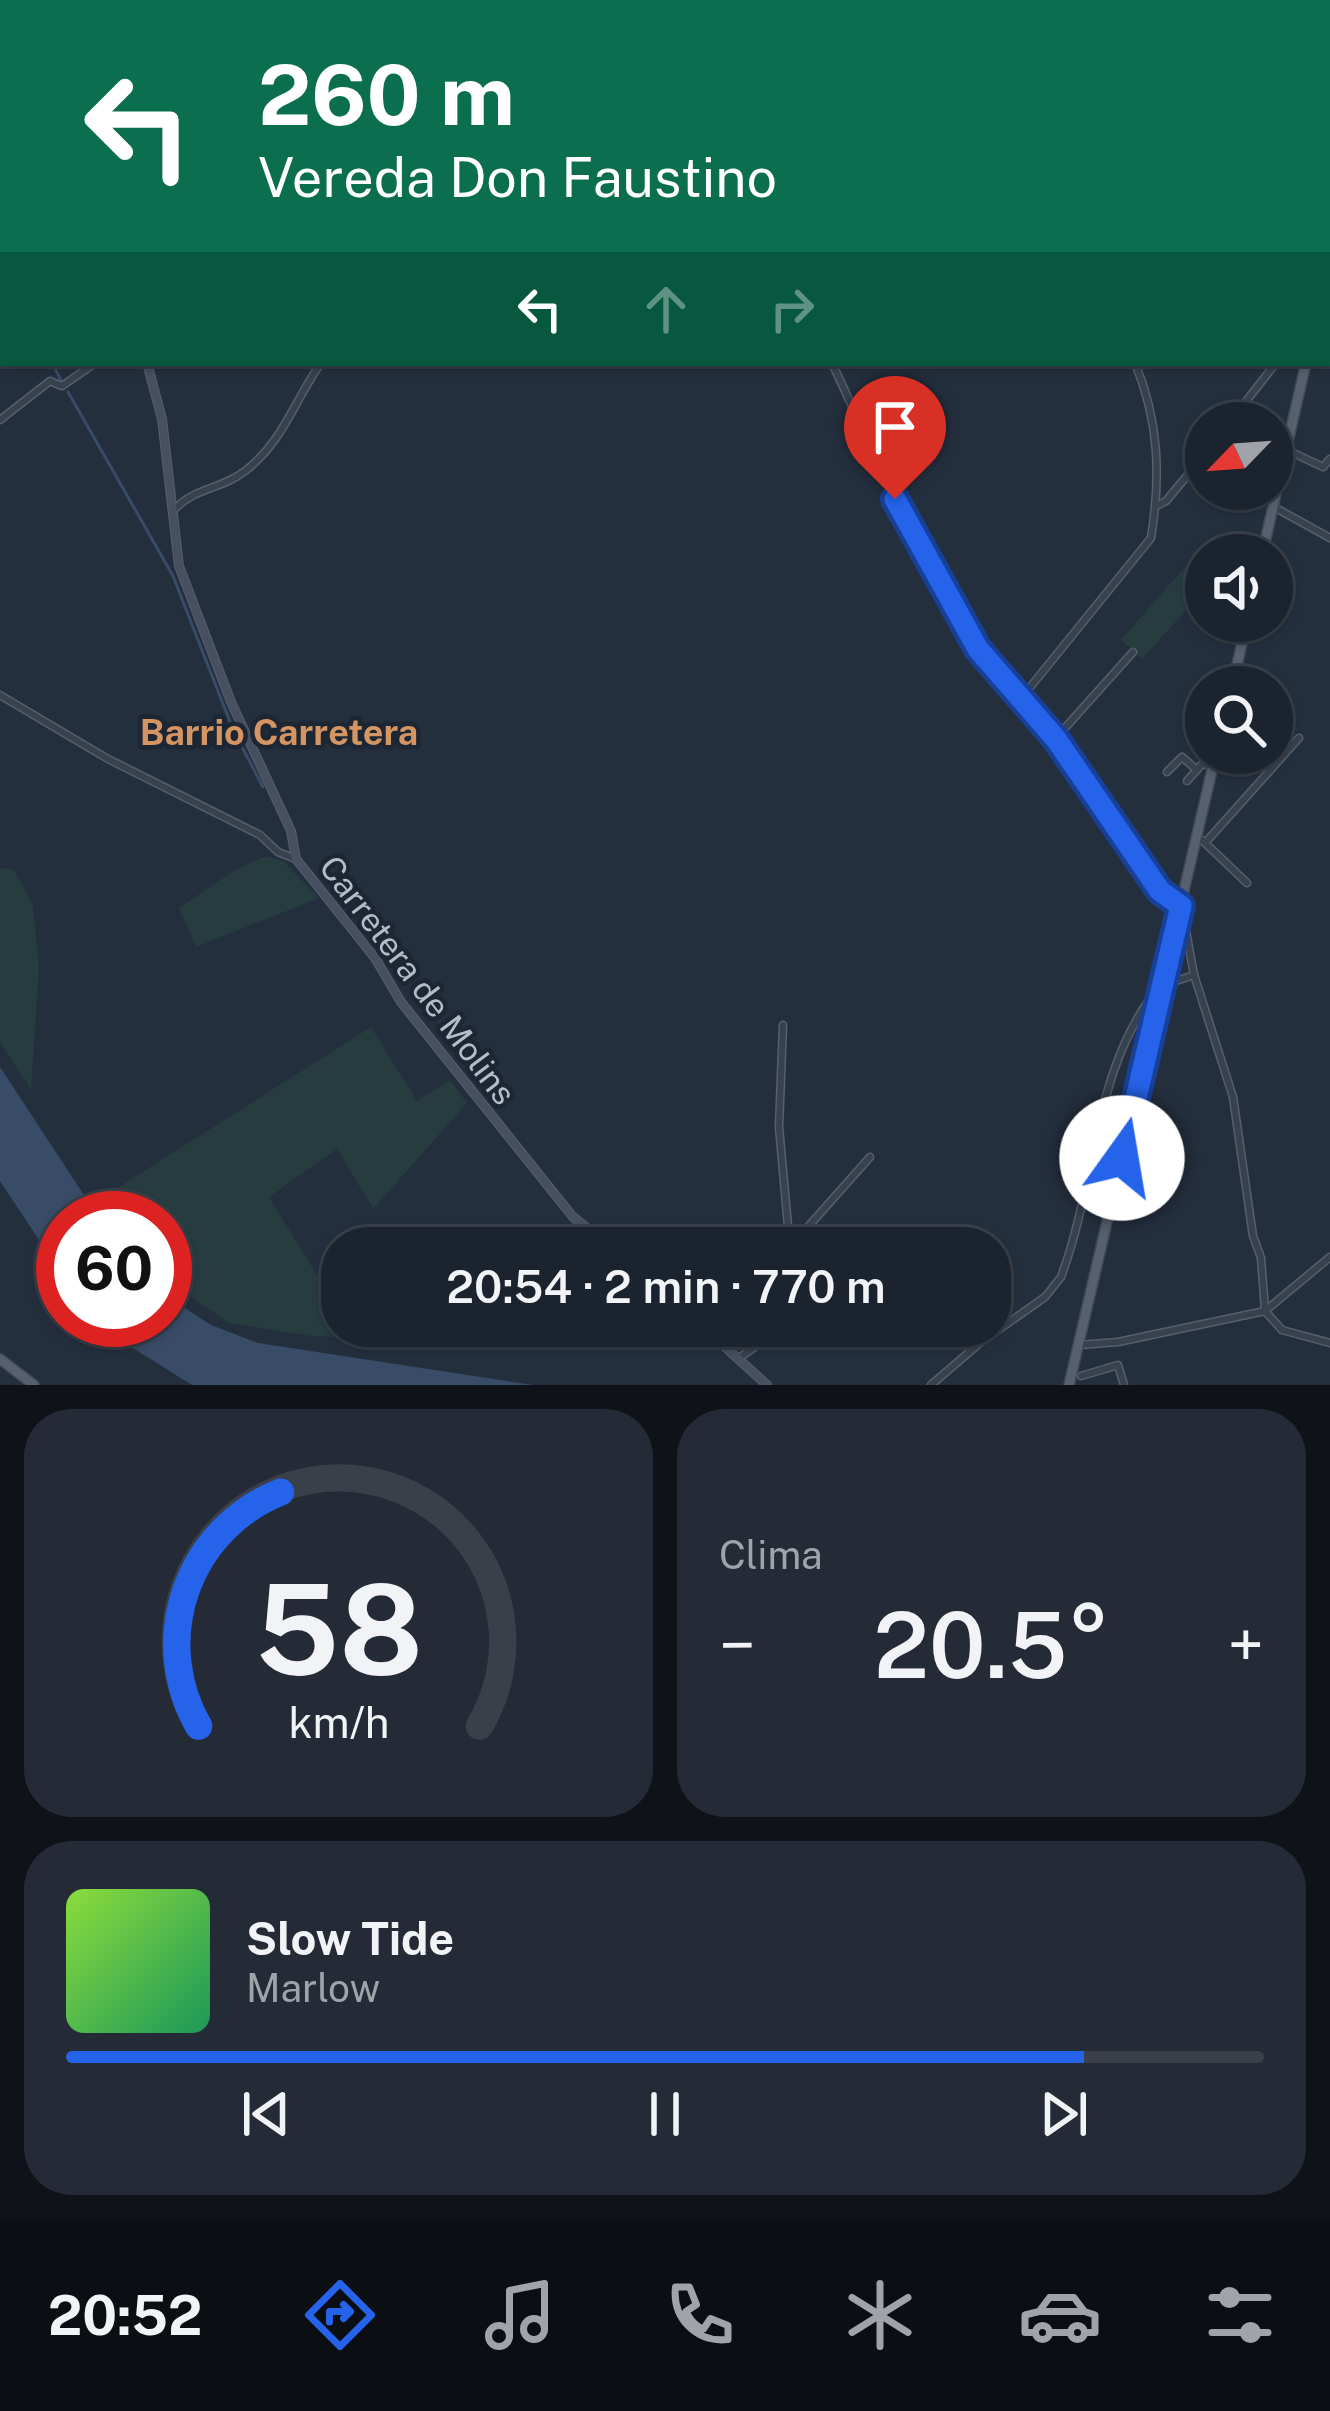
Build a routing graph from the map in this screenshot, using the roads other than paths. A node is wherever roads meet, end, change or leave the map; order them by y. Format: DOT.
graph roads {
  1 [pos="91,366"];
  2 [pos="148,366"];
  3 [pos="319,366"];
  4 [pos="833,366"];
  5 [pos="1136,366"];
  6 [pos="1274,366"];
  7 [pos="1305,366"];
  8 [pos="1245,402"];
  9 [pos="0,420"];
  10 [pos="1293,426"];
  11 [pos="1293,452"];
  12 [pos="1330,459"];
  13 [pos="1185,478"];
  14 [pos="1156,506"];
  15 [pos="1279,510"];
  16 [pos="172,511"];
  17 [pos="1330,538"];
  18 [pos="1133,652"];
  19 [pos="0,695"];
  20 [pos="1023,696"];
  21 [pos="1056,739"];
  22 [pos="1299,739"];
  23 [pos="1293,745"];
  24 [pos="1185,760"];
  25 [pos="1168,772"];
  26 [pos="1193,774"];
  27 [pos="1213,774"];
  28 [pos="1265,774"];
  29 [pos="1187,781"];
  30 [pos="1201,839"];
  31 [pos="296,859"];
  32 [pos="1247,883"];
  33 [pos="1179,912"];
  34 [pos="1194,975"];
  35 [pos="1162,983"];
  36 [pos="783,1025"];
  37 [pos="869,1157"];
  38 [pos="586,1227"];
  39 [pos="788,1227"];
  40 [pos="808,1227"];
  41 [pos="1330,1256"];
  42 [pos="1265,1311"];
  43 [pos="1330,1343"];
  44 [pos="1079,1345"];
  45 [pos="726,1347"];
  46 [pos="755,1347"];
  47 [pos="739,1358"];
  48 [pos="0,1362"];
  49 [pos="1076,1380"];
  50 [pos="31,1385"];
  51 [pos="767,1385"];
  52 [pos="931,1385"];
  53 [pos="1124,1385"];
  1 -- 9 [label="street"];
  2 -- 16 [label="street, Carretera de Molins"];
  3 -- 16 [label="street"];
  4 -- 20 [label="street"];
  5 -- 14 [label="street"];
  6 -- 8 [label="street"];
  7 -- 10 [label="main road"];
  11 -- 12 [label="street"];
  13 -- 14 [label="street"];
  14 -- 20 [label="street"];
  15 -- 17 [label="street"];
  16 -- 31 [label="street, Carretera de Molins"];
  18 -- 21 [label="street"];
  19 -- 31 [label="street"];
  20 -- 21 [label="street"];
  21 -- 33 [label="street"];
  22 -- 23 [label="street"];
  24 -- 25 [label="street"];
  26 -- 29 [label="street"];
  27 -- 30 [label="main road"];
  28 -- 30 [label="street"];
  30 -- 32 [label="street"];
  30 -- 33 [label="main road"];
  31 -- 38 [label="street, Carretera de Molins"];
  33 -- 34 [label="street"];
  33 -- 35 [label="main road"];
  34 -- 35 [label="street"];
  34 -- 42 [label="street"];
  35 -- 44 [label="main road"];
  35 -- 52 [label="street"];
  36 -- 39 [label="street"];
  37 -- 40 [label="street"];
  41 -- 42 [label="street"];
  42 -- 43 [label="street"];
  42 -- 44 [label="street"];
  44 -- 49 [label="main road"];
  45 -- 47 [label="street"];
  46 -- 47 [label="street"];
  47 -- 51 [label="street"];
  48 -- 50 [label="main road"];
  49 -- 53 [label="street"];
}
